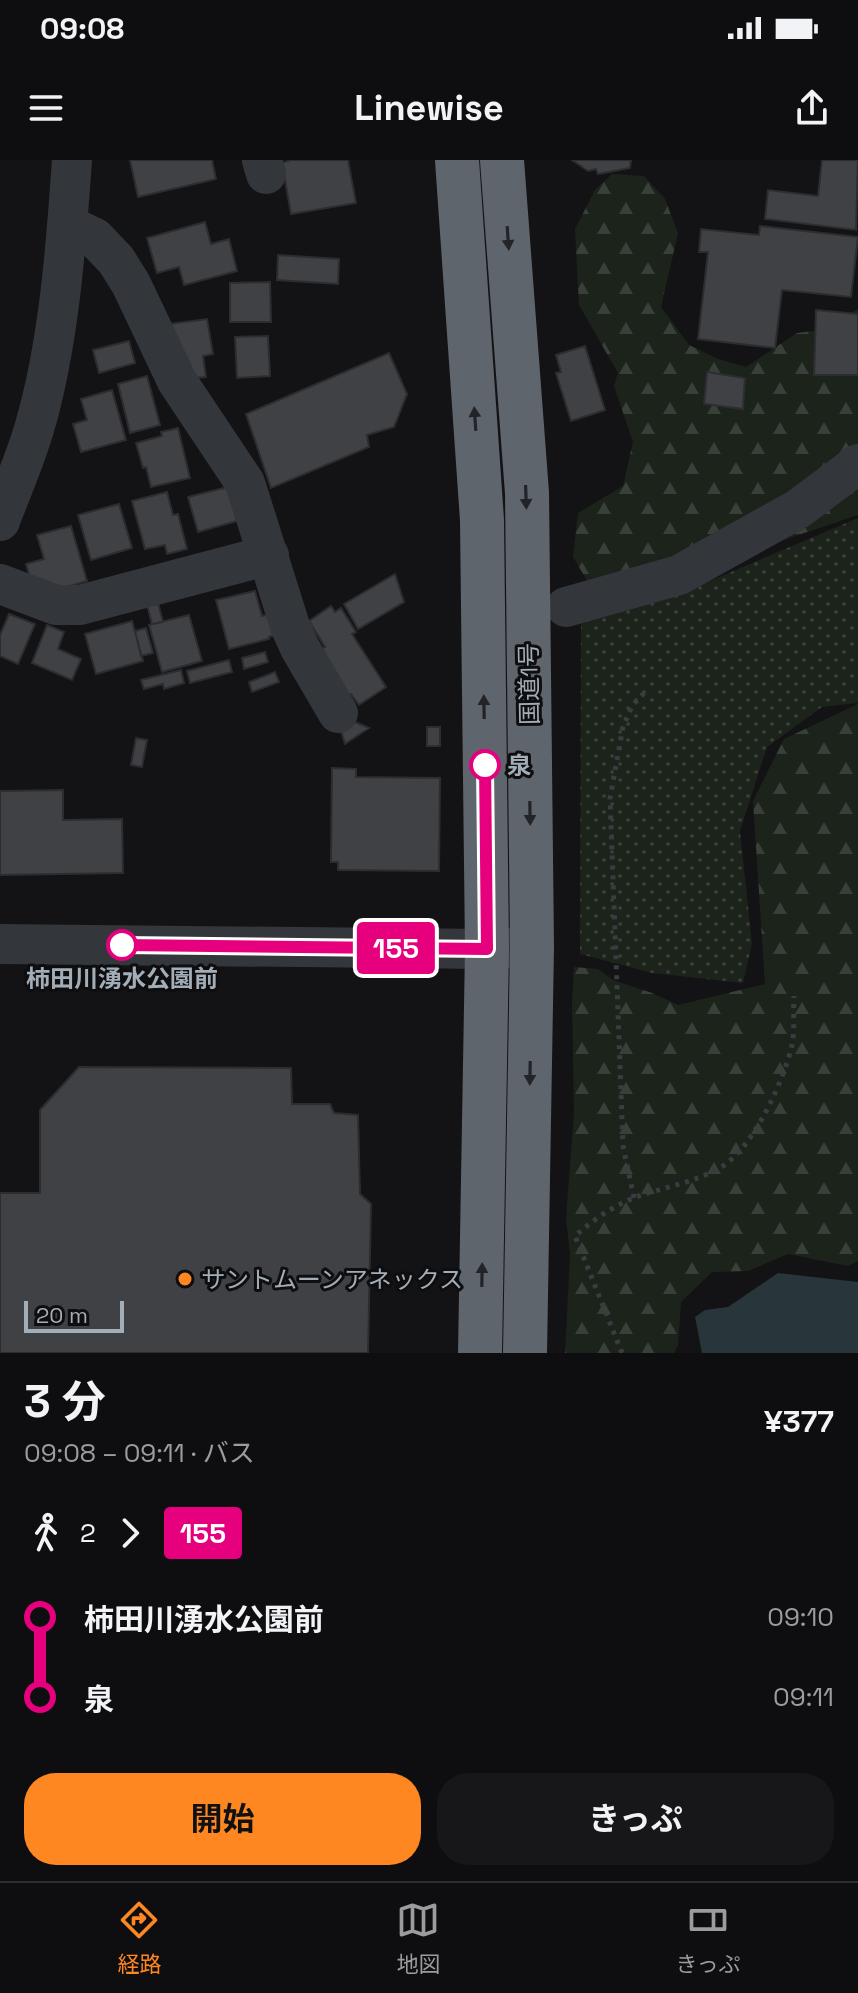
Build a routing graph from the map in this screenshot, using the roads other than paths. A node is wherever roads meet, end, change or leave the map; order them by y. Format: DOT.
graph roads {
  1 [pos="72,160"];
  2 [pos="457,160"];
  3 [pos="502,160"];
  4 [pos="68,225"];
  5 [pos="858,464"];
  6 [pos="0,521"];
  7 [pos="269,555"];
  8 [pos="0,584"];
  9 [pos="566,607"];
  10 [pos="338,713"];
  11 [pos="0,944"];
  12 [pos="532,946"];
  13 [pos="487,949"];
  14 [pos="480,1353"];
  15 [pos="525,1353"];
  1 -- 4 [label="street"];
  13 -- 2 [label="highway, 国道1号, one-way"];
  3 -- 12 [label="highway, 国道1号, one-way"];
  4 -- 6 [label="street"];
  4 -- 7 [label="street"];
  5 -- 9 [label="street"];
  7 -- 8 [label="street"];
  7 -- 10 [label="street"];
  11 -- 13 [label="street"];
  12 -- 13 [label="street"];
  12 -- 15 [label="highway, 国道1号, one-way"];
  14 -- 13 [label="highway, 国道1号, one-way"];
}
